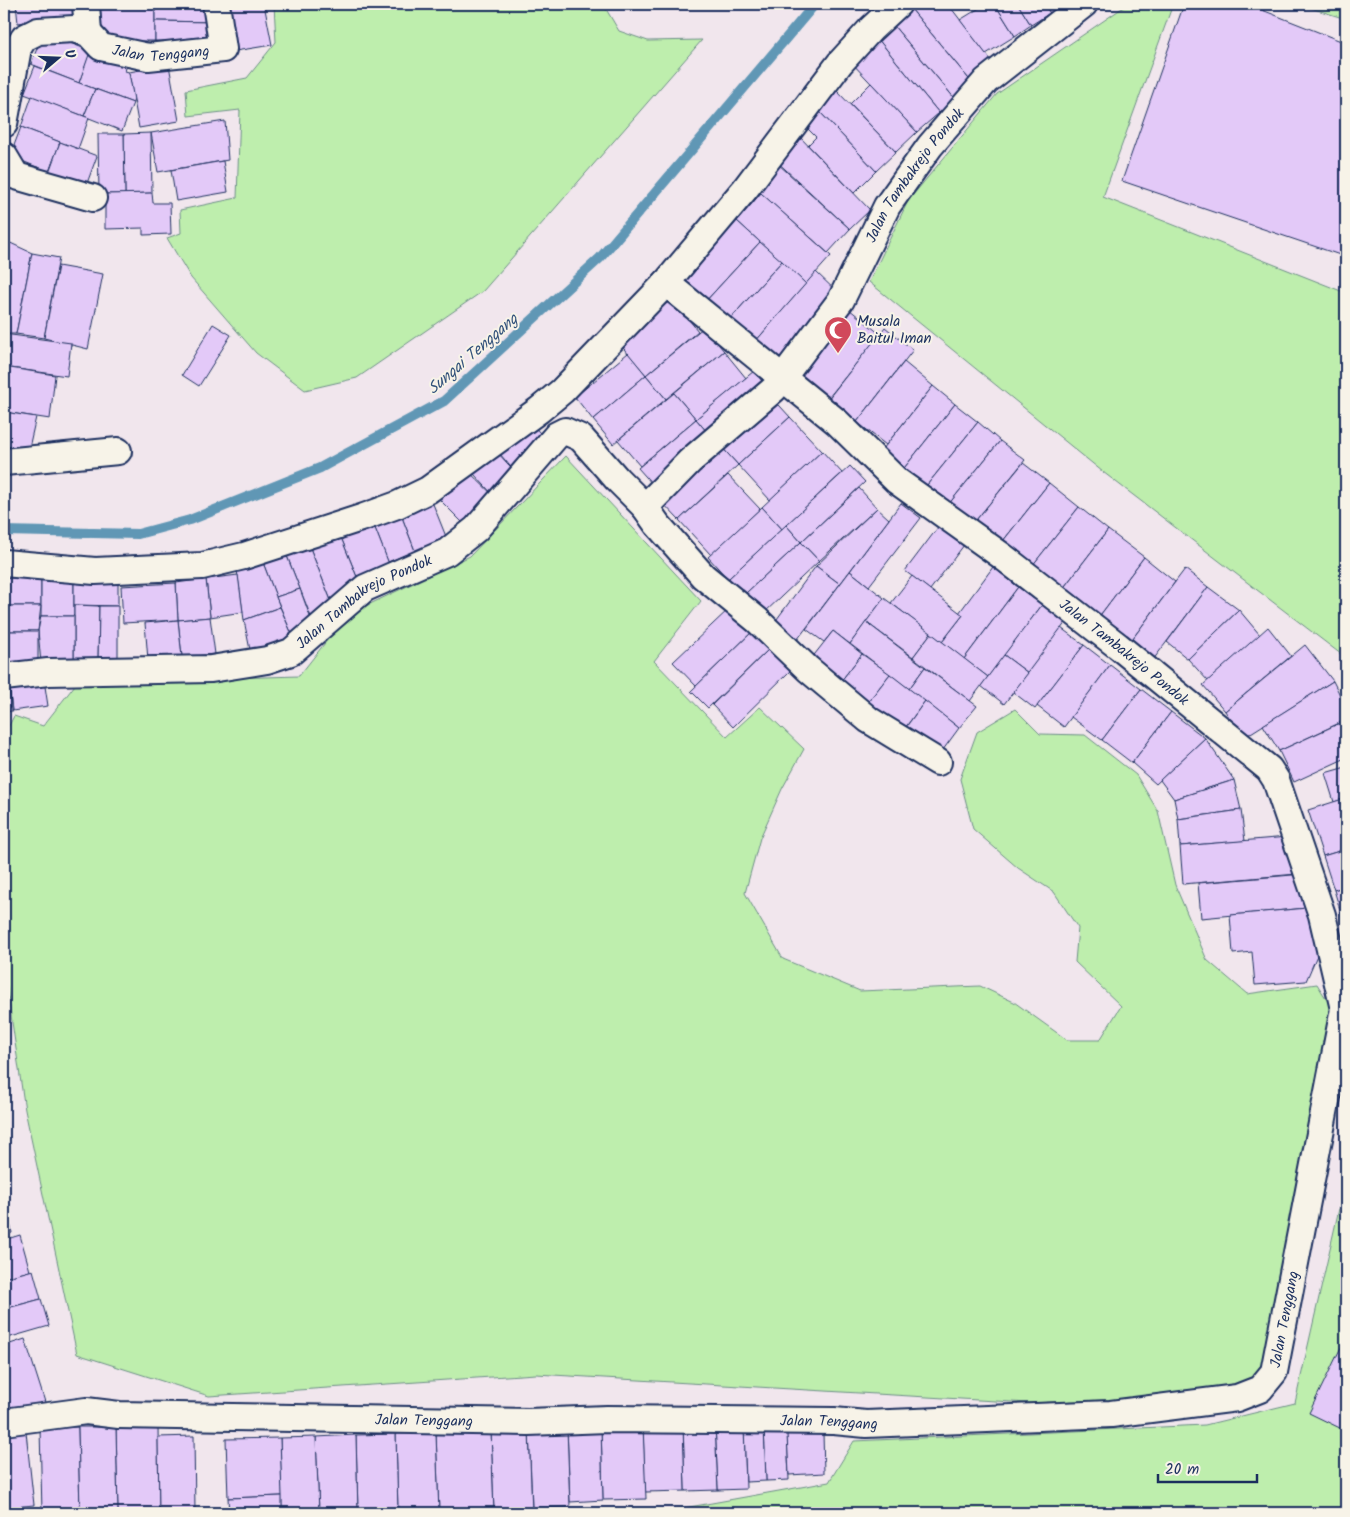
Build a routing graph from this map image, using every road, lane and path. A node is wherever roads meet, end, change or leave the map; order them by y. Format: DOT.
graph roads {
  1 [pos="86,4"];
  2 [pos="216,4"];
  3 [pos="898,4"];
  4 [pos="1084,4"];
  5 [pos="88,34"];
  6 [pos="4,124"];
  7 [pos="4,156"];
  8 [pos="93,198"];
  9 [pos="666,284"];
  10 [pos="782,376"];
  11 [pos="118,451"];
  12 [pos="4,462"];
  13 [pos="645,507"];
  14 [pos="4,563"];
  15 [pos="4,676"];
  16 [pos="938,762"];
  17 [pos="1345,1009"];
  18 [pos="4,1422"];
  1 -- 5 [label="street"];
  2 -- 5 [label="street, Jalan Tenggang"];
  3 -- 9 [label="street"];
  4 -- 10 [label="street, Jalan Tambakrejo Pondok"];
  5 -- 6 [label="street, Jalan Tenggang"];
  7 -- 8 [label="street"];
  9 -- 10 [label="street, Jalan Tambakrejo Pondok"];
  9 -- 14 [label="street"];
  10 -- 13 [label="street, Jalan Tambakrejo Pondok"];
  10 -- 17 [label="street, Jalan Tambakrejo Pondok"];
  11 -- 12 [label="street"];
  13 -- 15 [label="street, Jalan Tambakrejo Pondok"];
  13 -- 16 [label="street, Jalan Tambakrejo Pondok"];
  17 -- 18 [label="street, Jalan Tenggang"];
}
